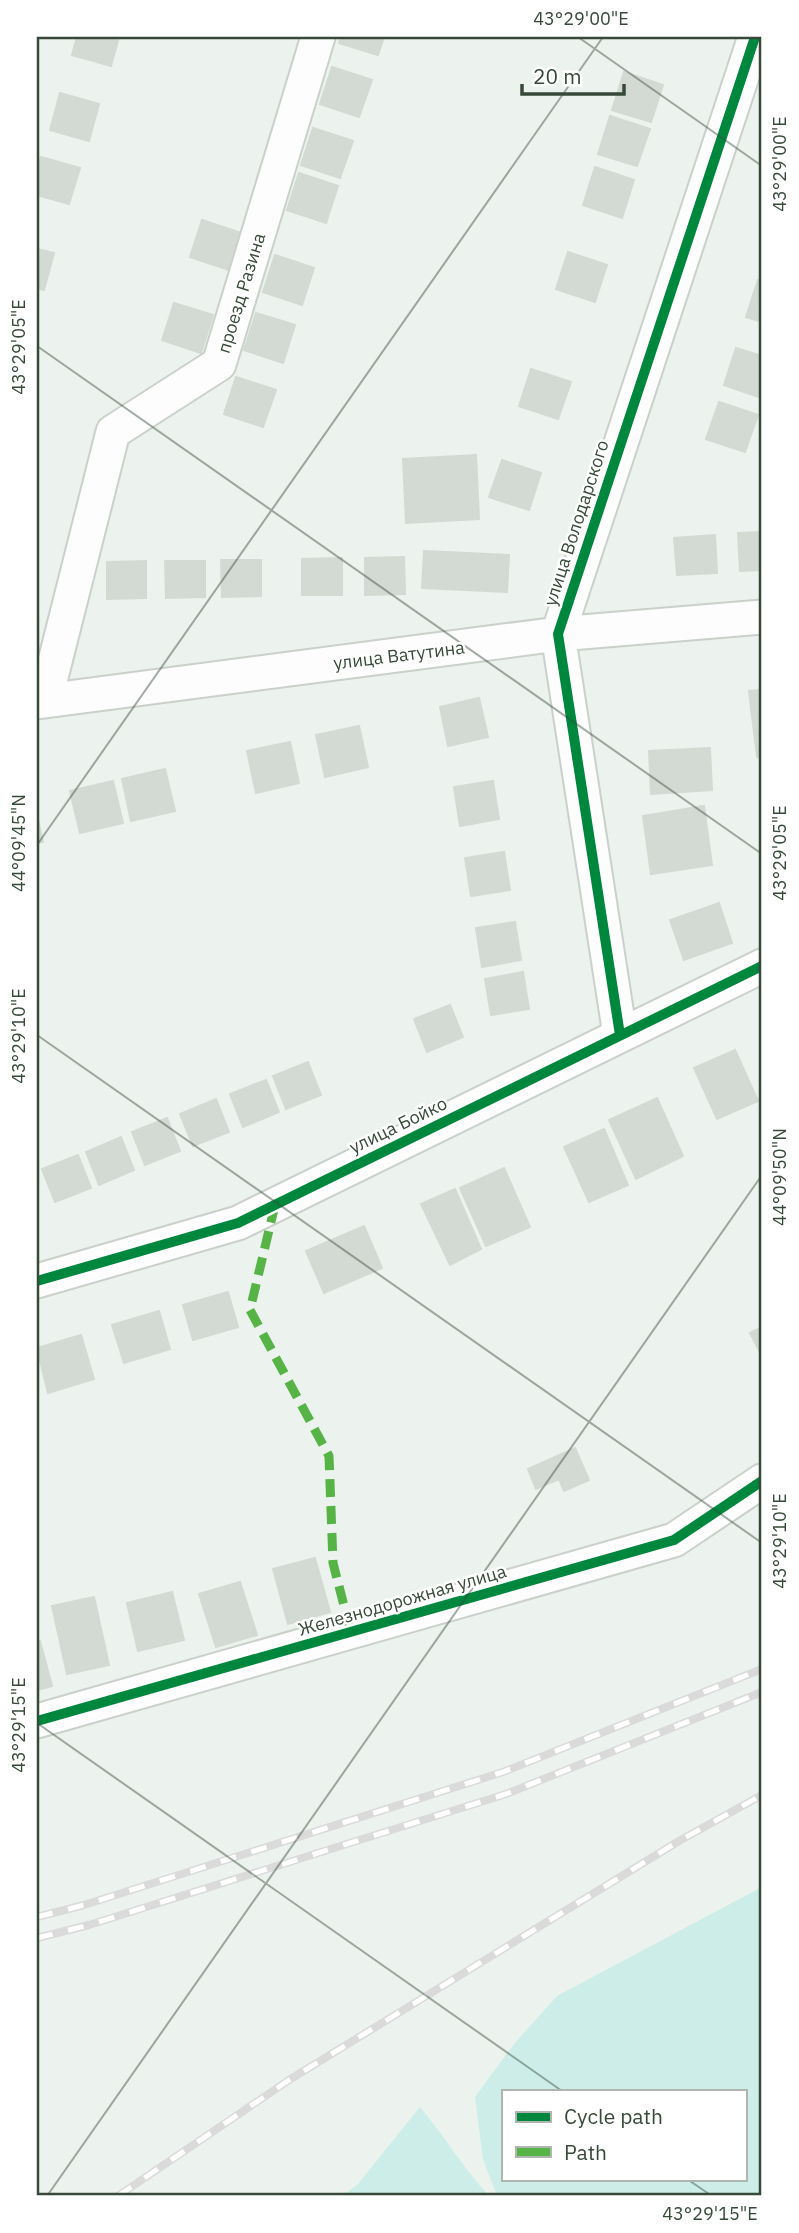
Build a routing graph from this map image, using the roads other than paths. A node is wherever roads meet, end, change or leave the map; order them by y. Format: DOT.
graph roads {
  1 [pos="318,37"];
  2 [pos="755,37"];
  3 [pos="762,617"];
  4 [pos="558,634"];
  5 [pos="41,701"];
  6 [pos="762,966"];
  7 [pos="620,1035"];
  8 [pos="37,1282"];
  9 [pos="762,1481"];
  10 [pos="37,1721"];
  1 -- 5 [label="street, проезд Разина"];
  2 -- 4 [label="street, улица Володарского"];
  3 -- 4 [label="street, улица Ватутина"];
  4 -- 5 [label="street, улица Ватутина"];
  4 -- 7 [label="street, улица Володарского"];
  6 -- 7 [label="street, улица Бойко"];
  7 -- 8 [label="street, улица Бойко"];
  9 -- 10 [label="street, Железнодорожная улица"];
}
